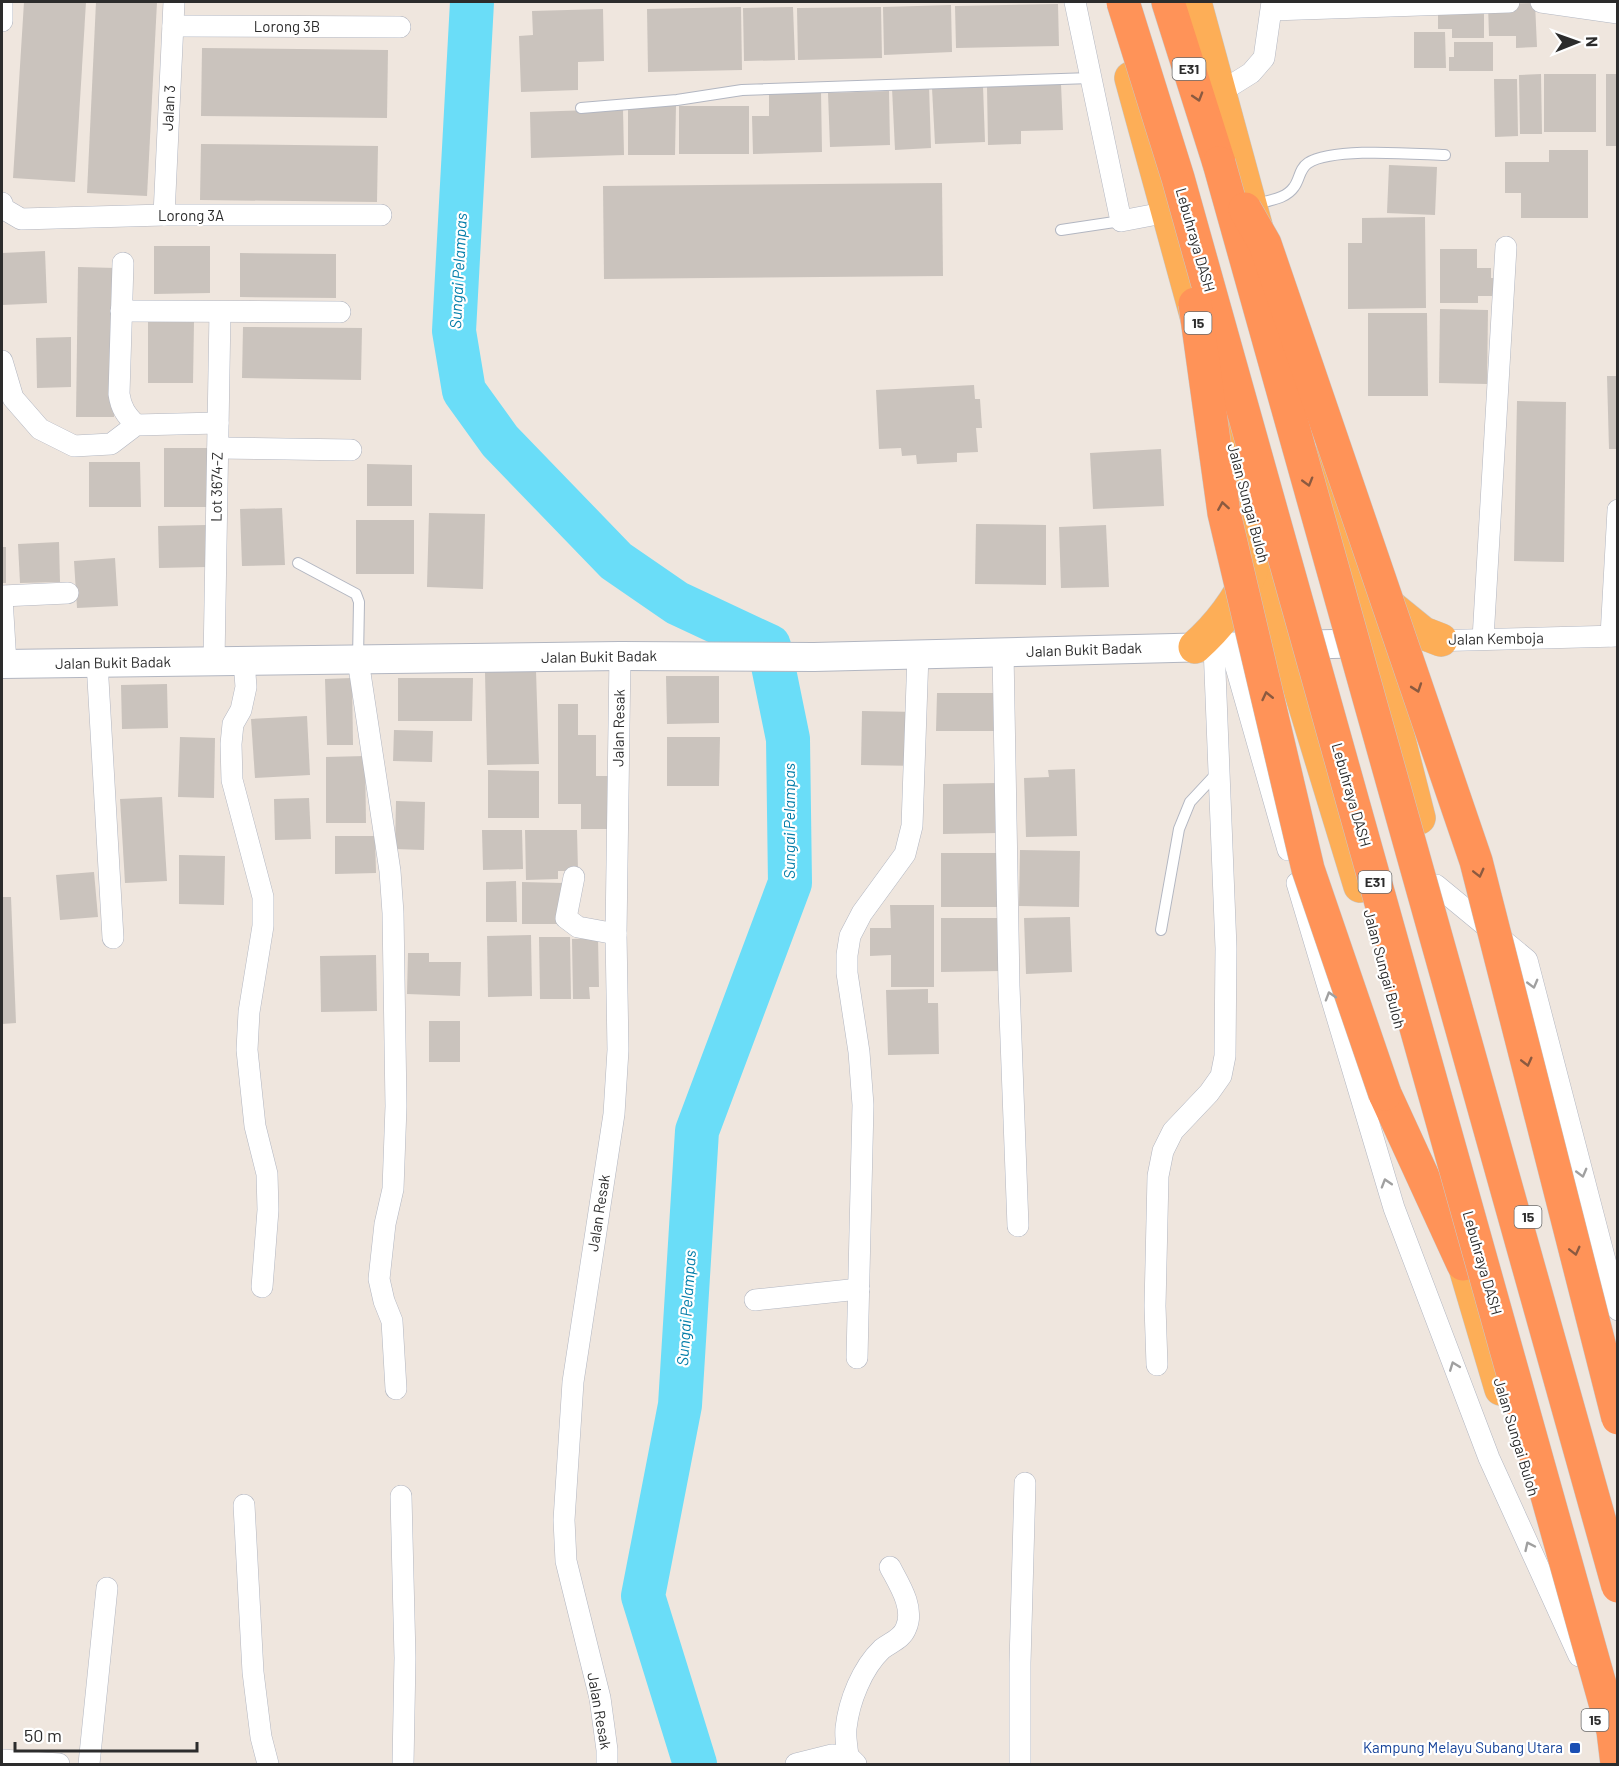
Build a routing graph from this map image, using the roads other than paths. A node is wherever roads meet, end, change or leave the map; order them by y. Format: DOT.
graph roads {
  1 [pos="2,2"];
  2 [pos="174,2"];
  3 [pos="1075,2"];
  4 [pos="1110,2"];
  5 [pos="1123,2"];
  6 [pos="1168,2"];
  7 [pos="1195,2"];
  8 [pos="1509,2"];
  9 [pos="1541,2"];
  10 [pos="1272,6"];
  11 [pos="1617,13"];
  12 [pos="2,21"];
  13 [pos="173,26"];
  14 [pos="400,27"];
  15 [pos="1091,78"];
  16 [pos="1220,93"];
  17 [pos="581,108"];
  18 [pos="1445,155"];
  19 [pos="1219,163"];
  20 [pos="1178,178"];
  21 [pos="3,206"];
  22 [pos="1250,206"];
  23 [pos="1168,212"];
  24 [pos="164,215"];
  25 [pos="381,215"];
  26 [pos="1122,221"];
  27 [pos="1061,230"];
  28 [pos="1506,247"];
  29 [pos="123,263"];
  30 [pos="121,311"];
  31 [pos="220,312"];
  32 [pos="340,312"];
  33 [pos="2,361"];
  34 [pos="218,423"];
  35 [pos="136,425"];
  36 [pos="218,448"];
  37 [pos="351,450"];
  38 [pos="1617,510"];
  39 [pos="1259,544"];
  40 [pos="298,563"];
  41 [pos="1353,563"];
  42 [pos="68,593"];
  43 [pos="2,597"];
  44 [pos="1614,636"];
  45 [pos="1483,639"];
  46 [pos="1441,640"];
  47 [pos="1374,643"];
  48 [pos="1286,644"];
  49 [pos="1213,646"];
  50 [pos="1003,652"];
  51 [pos="918,654"];
  52 [pos="620,656"];
  53 [pos="358,660"];
  54 [pos="244,661"];
  55 [pos="97,662"];
  56 [pos="214,662"];
  57 [pos="4,664"];
  58 [pos="1220,771"];
  59 [pos="574,877"];
  60 [pos="1436,885"];
  61 [pos="1161,930"];
  62 [pos="616,934"];
  63 [pos="113,938"];
  64 [pos="1018,1226"];
  65 [pos="1463,1264"];
  66 [pos="262,1287"];
  67 [pos="859,1289"];
  68 [pos="755,1300"];
  69 [pos="1617,1310"];
  70 [pos="857,1358"];
  71 [pos="1157,1365"];
  72 [pos="396,1389"];
  73 [pos="1617,1418"];
  74 [pos="1025,1483"];
  75 [pos="401,1496"];
  76 [pos="244,1504"];
  77 [pos="1617,1550"];
  78 [pos="890,1567"];
  79 [pos="1617,1586"];
  80 [pos="107,1588"];
  81 [pos="1588,1675"];
  82 [pos="2,1760"];
  83 [pos="852,1760"];
  84 [pos="59,1764"];
  85 [pos="89,1764"];
  86 [pos="268,1764"];
  87 [pos="403,1764"];
  88 [pos="607,1764"];
  89 [pos="796,1764"];
  90 [pos="1020,1764"];
  91 [pos="1602,1764"];
  92 [pos="1617,1764"];
  1 -- 12 [label="street"];
  2 -- 13 [label="street, Jalan 3"];
  3 -- 15 [label="street"];
  4 -- 23 [label="highway, Jalan Sungai Buloh / 15"];
  5 -- 20 [label="highway, Lebuhraya DASH / E31, bridge"];
  6 -- 19 [label="highway, E31, one-way"];
  7 -- 16 [label="highway, 15"];
  8 -- 10 [label="street"];
  9 -- 11 [label="street"];
  10 -- 16 [label="street"];
  13 -- 14 [label="street, Lorong 3B"];
  13 -- 24 [label="street, Jalan 3"];
  15 -- 17 [label="lane"];
  15 -- 26 [label="street"];
  16 -- 22 [label="highway, 15"];
  18 -- 22 [label="lane"];
  19 -- 73 [label="highway, one-way, bridge"];
  19 -- 79 [label="highway, E31, one-way, bridge"];
  65 -- 20 [label="highway, one-way, bridge"];
  20 -- 92 [label="highway, Lebuhraya DASH / E31, bridge"];
  21 -- 24 [label="street, Lorong 3A"];
  22 -- 41 [label="highway, 15"];
  23 -- 26 [label="street"];
  23 -- 39 [label="highway, Jalan Sungai Buloh / 15"];
  24 -- 25 [label="street, Lorong 3A"];
  26 -- 27 [label="lane"];
  28 -- 45 [label="street"];
  29 -- 30 [label="street"];
  30 -- 31 [label="street"];
  30 -- 35 [label="street"];
  31 -- 32 [label="street"];
  31 -- 34 [label="street, Lot 3674-Z"];
  33 -- 35 [label="street"];
  34 -- 35 [label="street"];
  34 -- 36 [label="street, Lot 3674-Z"];
  36 -- 37 [label="street"];
  36 -- 56 [label="street, Lot 3674-Z"];
  38 -- 44 [label="street"];
  39 -- 48 [label="highway, Jalan Sungai Buloh / 15"];
  39 -- 49 [label="highway"];
  40 -- 53 [label="lane"];
  41 -- 46 [label="highway"];
  41 -- 47 [label="highway, 15"];
  42 -- 43 [label="street"];
  43 -- 57 [label="street"];
  44 -- 45 [label="street, Jalan Kemboja"];
  45 -- 46 [label="street, Jalan Kemboja"];
  46 -- 47 [label="street, Jalan Kemboja"];
  47 -- 48 [label="main road, Jalan Bukit Badak"];
  47 -- 60 [label="highway, 15"];
  48 -- 49 [label="main road, Jalan Bukit Badak"];
  48 -- 65 [label="highway, Jalan Sungai Buloh / 15"];
  49 -- 50 [label="main road, Jalan Bukit Badak"];
  49 -- 58 [label="street"];
  81 -- 49 [label="street, one-way"];
  50 -- 51 [label="main road, Jalan Bukit Badak"];
  50 -- 64 [label="street"];
  51 -- 52 [label="main road, Jalan Bukit Badak"];
  51 -- 67 [label="street"];
  52 -- 53 [label="main road, Jalan Bukit Badak"];
  52 -- 62 [label="street, Jalan Resak"];
  53 -- 54 [label="main road, Jalan Bukit Badak"];
  53 -- 72 [label="street"];
  54 -- 56 [label="main road, Jalan Bukit Badak"];
  54 -- 66 [label="street"];
  55 -- 56 [label="main road, Jalan Bukit Badak"];
  55 -- 57 [label="main road, Jalan Bukit Badak"];
  55 -- 63 [label="street"];
  58 -- 61 [label="lane"];
  58 -- 71 [label="street"];
  59 -- 62 [label="street"];
  60 -- 69 [label="street, one-way"];
  60 -- 77 [label="highway, 15"];
  62 -- 88 [label="street, Jalan Resak"];
  65 -- 81 [label="highway, Jalan Sungai Buloh / 15"];
  67 -- 68 [label="street"];
  67 -- 70 [label="street"];
  74 -- 90 [label="street"];
  75 -- 87 [label="street"];
  76 -- 86 [label="street"];
  78 -- 83 [label="street"];
  80 -- 85 [label="street"];
  81 -- 91 [label="highway, Jalan Sungai Buloh / 15"];
  82 -- 84 [label="street"];
  83 -- 89 [label="street"];
}
